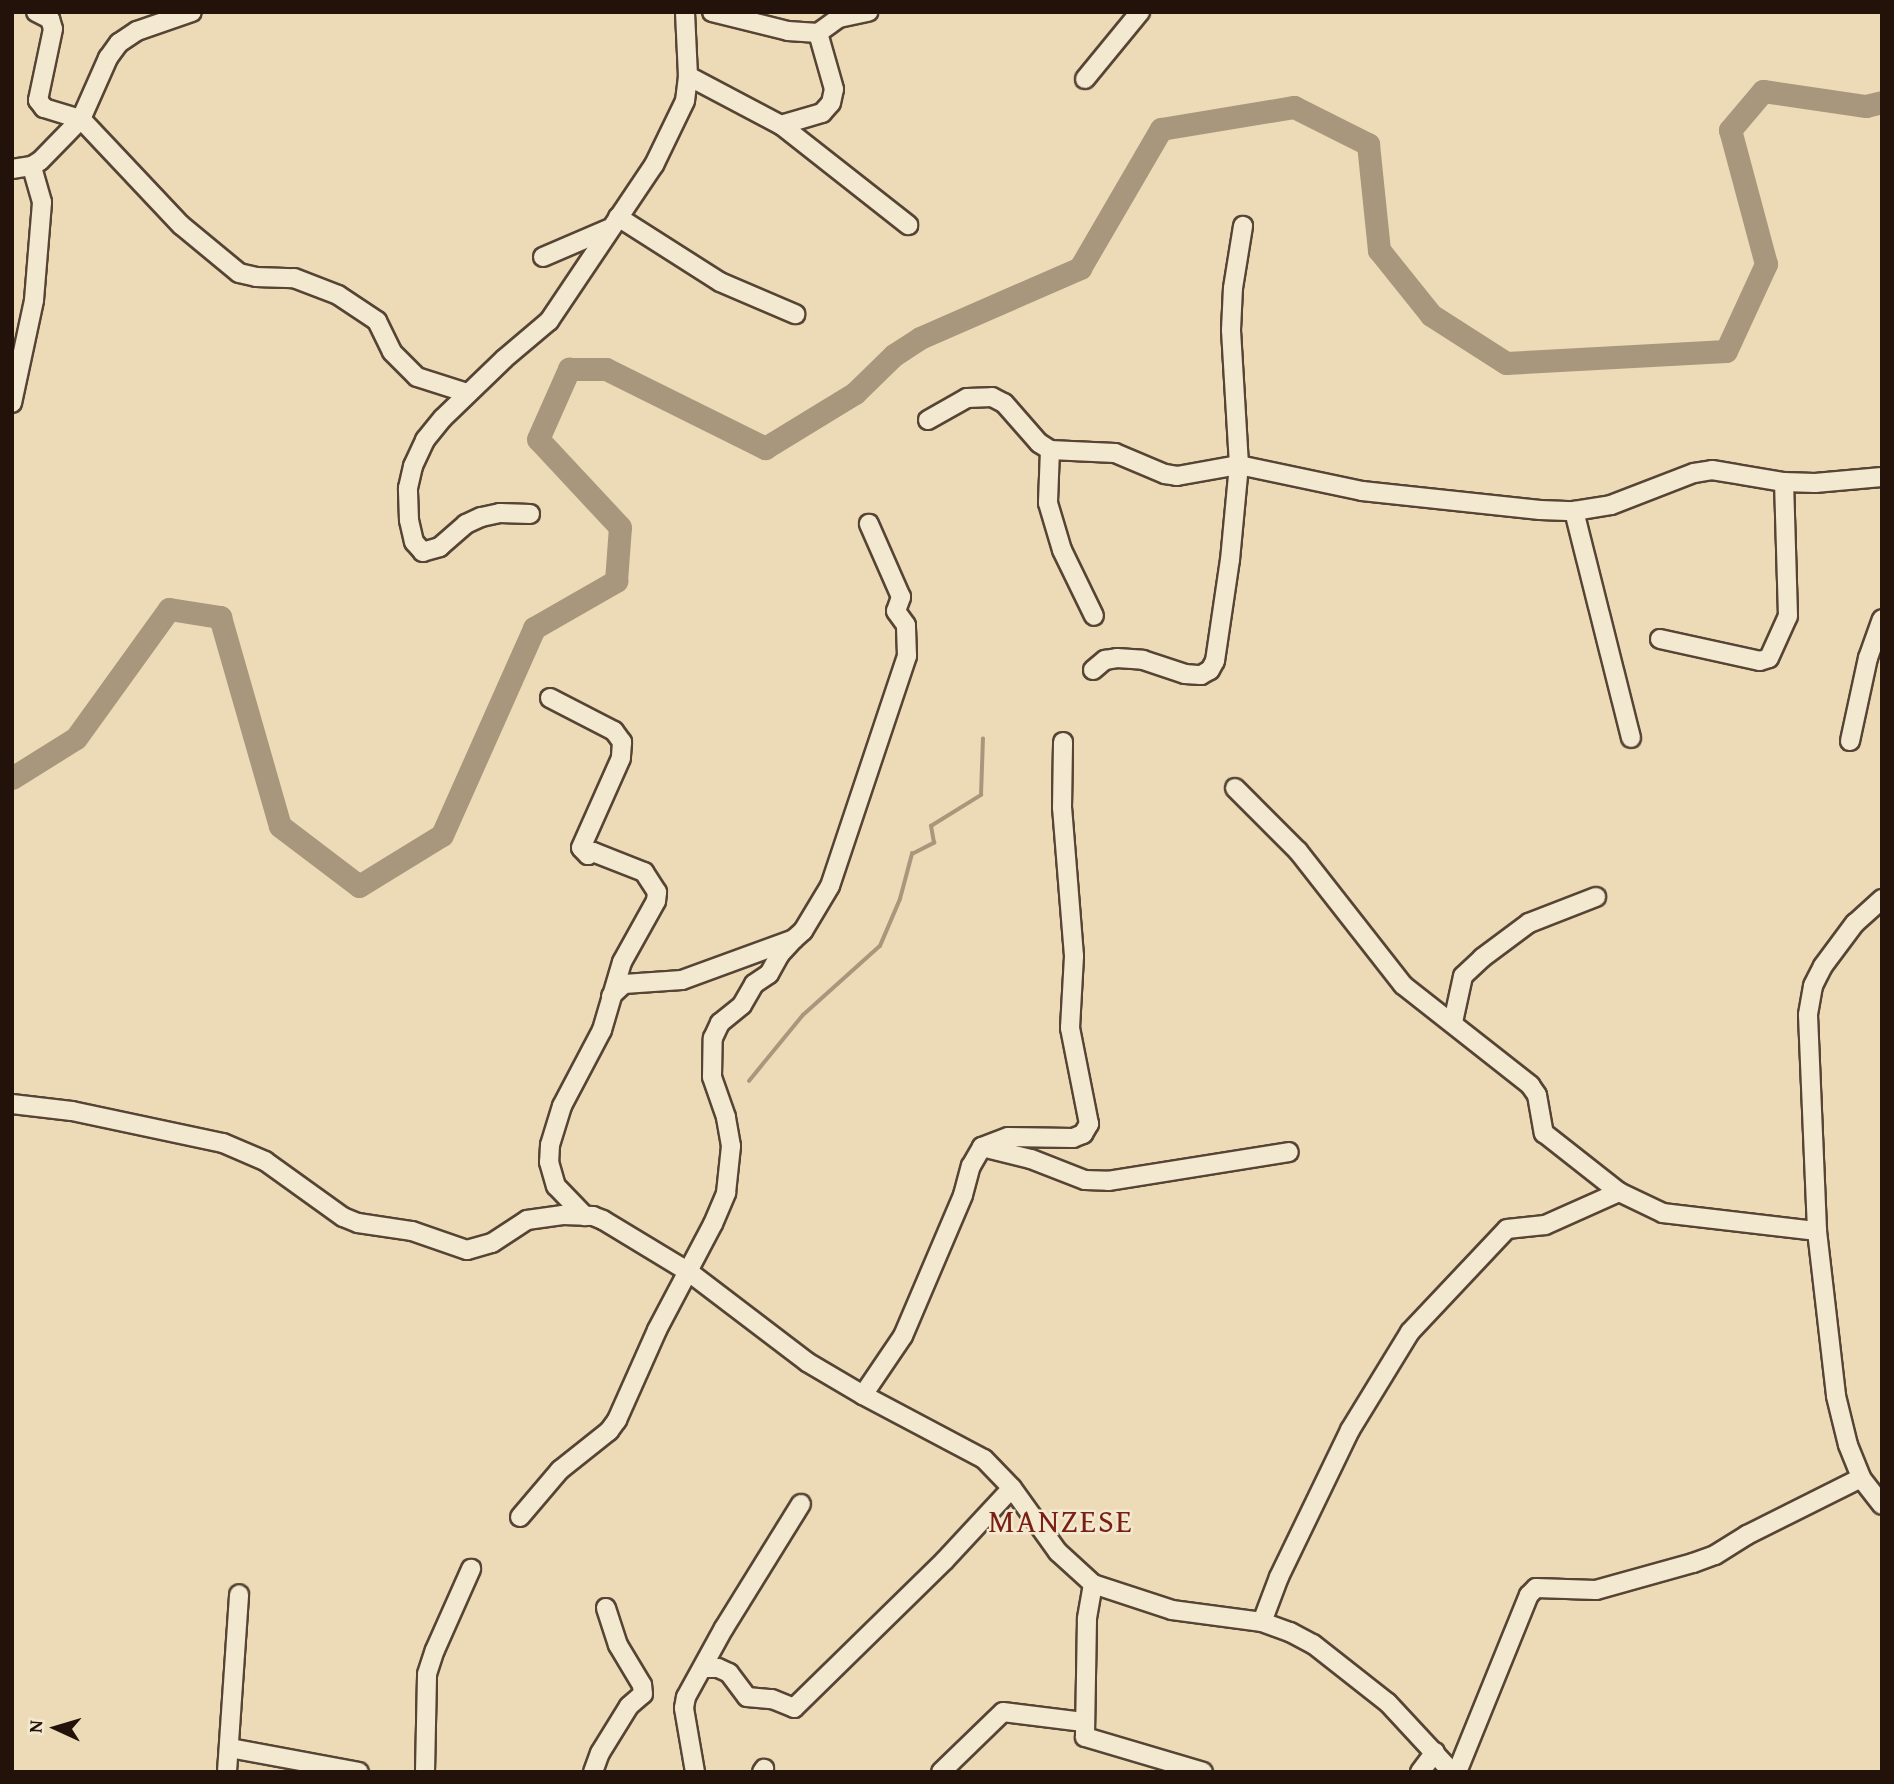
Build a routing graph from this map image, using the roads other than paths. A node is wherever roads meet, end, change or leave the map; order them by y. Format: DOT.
graph roads {
  1 [pos="36,12"];
  2 [pos="192,12"];
  3 [pos="685,12"];
  4 [pos="712,12"];
  5 [pos="868,12"];
  6 [pos="1140,12"];
  7 [pos="818,33"];
  8 [pos="688,76"];
  9 [pos="1085,79"];
  10 [pos="81,119"];
  11 [pos="781,125"];
  12 [pos="32,166"];
  13 [pos="12,169"];
  14 [pos="613,223"];
  15 [pos="908,225"];
  16 [pos="1243,226"];
  17 [pos="542,257"];
  18 [pos="795,314"];
  19 [pos="467,393"];
  20 [pos="12,403"];
  21 [pos="928,420"];
  22 [pos="1050,450"];
  23 [pos="1239,465"];
  24 [pos="1882,477"];
  25 [pos="1783,482"];
  26 [pos="1574,511"];
  27 [pos="530,514"];
  28 [pos="869,524"];
  29 [pos="1094,616"];
  30 [pos="1882,619"];
  31 [pos="1660,639"];
  32 [pos="1093,670"];
  33 [pos="550,698"];
  34 [pos="1631,738"];
  35 [pos="1850,741"];
  36 [pos="1063,742"];
  37 [pos="1235,788"];
  38 [pos="1595,897"];
  39 [pos="1882,899"];
  40 [pos="794,939"];
  41 [pos="611,996"];
  42 [pos="1453,1022"];
  43 [pos="12,1104"];
  44 [pos="982,1147"];
  45 [pos="1289,1152"];
  46 [pos="1619,1192"];
  47 [pos="585,1216"];
  48 [pos="1817,1231"];
  49 [pos="689,1272"];
  50 [pos="863,1395"];
  51 [pos="1861,1478"];
  52 [pos="1012,1488"];
  53 [pos="802,1504"];
  54 [pos="1882,1504"];
  55 [pos="520,1517"];
  56 [pos="471,1569"];
  57 [pos="1093,1584"];
  58 [pos="239,1594"];
  59 [pos="606,1608"];
  60 [pos="1262,1622"];
  61 [pos="705,1668"];
  62 [pos="1083,1722"];
  63 [pos="230,1748"];
  64 [pos="1435,1752"];
  65 [pos="227,1772"];
  66 [pos="359,1772"];
  67 [pos="425,1772"];
  68 [pos="593,1772"];
  69 [pos="695,1772"];
  70 [pos="941,1772"];
  71 [pos="1203,1772"];
  72 [pos="1420,1772"];
  73 [pos="1455,1772"];
  1 -- 10 [label="street"];
  2 -- 10 [label="street"];
  3 -- 8 [label="street"];
  4 -- 7 [label="street"];
  5 -- 7 [label="street"];
  6 -- 9 [label="street"];
  7 -- 11 [label="street"];
  8 -- 11 [label="street"];
  8 -- 14 [label="street"];
  10 -- 12 [label="street"];
  10 -- 19 [label="street"];
  11 -- 15 [label="street"];
  12 -- 13 [label="street"];
  12 -- 20 [label="street"];
  14 -- 17 [label="street"];
  14 -- 18 [label="street"];
  14 -- 19 [label="street"];
  16 -- 23 [label="street"];
  19 -- 27 [label="street"];
  21 -- 22 [label="street"];
  22 -- 23 [label="street"];
  22 -- 29 [label="street"];
  23 -- 26 [label="street"];
  23 -- 32 [label="street"];
  24 -- 25 [label="street"];
  25 -- 26 [label="street"];
  25 -- 31 [label="street"];
  26 -- 34 [label="street"];
  28 -- 40 [label="street"];
  30 -- 35 [label="street"];
  33 -- 41 [label="street"];
  36 -- 44 [label="street"];
  37 -- 42 [label="street"];
  38 -- 42 [label="street"];
  39 -- 48 [label="street"];
  40 -- 41 [label="street"];
  40 -- 49 [label="street"];
  41 -- 47 [label="street"];
  42 -- 46 [label="street"];
  43 -- 47 [label="street"];
  44 -- 45 [label="street"];
  44 -- 50 [label="street"];
  46 -- 48 [label="street"];
  46 -- 60 [label="street"];
  47 -- 49 [label="street"];
  48 -- 51 [label="street"];
  49 -- 50 [label="street"];
  49 -- 55 [label="street"];
  50 -- 52 [label="street"];
  51 -- 54 [label="street"];
  51 -- 73 [label="street"];
  52 -- 57 [label="street"];
  52 -- 61 [label="street"];
  53 -- 61 [label="street"];
  56 -- 67 [label="street"];
  57 -- 60 [label="street"];
  57 -- 62 [label="street"];
  58 -- 63 [label="street"];
  59 -- 68 [label="street"];
  60 -- 64 [label="street"];
  61 -- 69 [label="street"];
  62 -- 70 [label="street"];
  62 -- 71 [label="street"];
  63 -- 65 [label="street"];
  63 -- 66 [label="street"];
  64 -- 72 [label="street"];
  64 -- 73 [label="street"];
}
